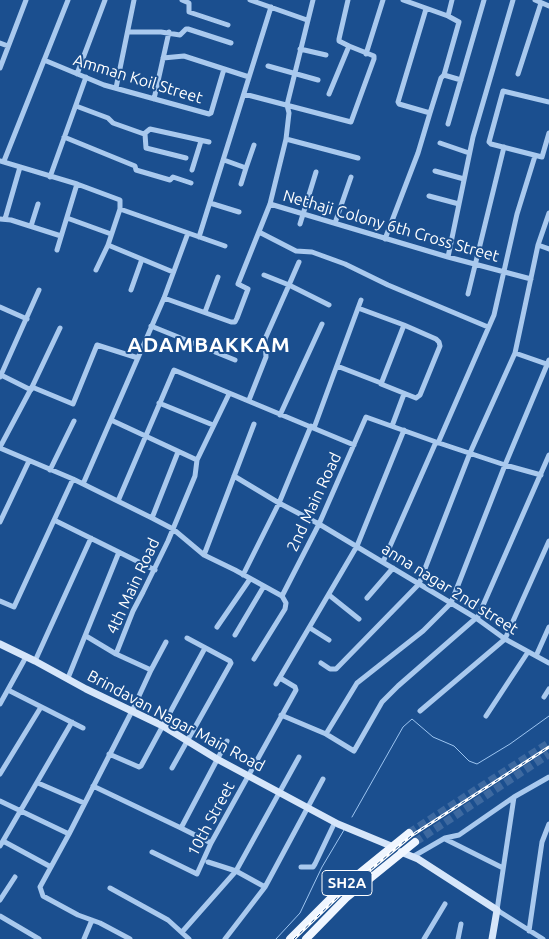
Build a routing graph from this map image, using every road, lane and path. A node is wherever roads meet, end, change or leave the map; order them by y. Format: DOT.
graph roads {
  1 [pos="26,0"];
  2 [pos="68,0"];
  3 [pos="105,0"];
  4 [pos="134,0"];
  5 [pos="182,0"];
  6 [pos="250,0"];
  7 [pos="313,0"];
  8 [pos="348,0"];
  9 [pos="383,0"];
  10 [pos="404,0"];
  11 [pos="452,0"];
  12 [pos="484,0"];
  13 [pos="513,0"];
  14 [pos="538,1"];
  15 [pos="416,2"];
  16 [pos="549,6"];
  17 [pos="271,7"];
  18 [pos="426,8"];
  19 [pos="448,16"];
  20 [pos="307,20"];
  21 [pos="228,25"];
  22 [pos="128,32"];
  23 [pos="169,32"];
  24 [pos="0,43"];
  25 [pos="231,43"];
  26 [pos="8,46"];
  27 [pos="349,46"];
  28 [pos="300,49"];
  29 [pos="366,54"];
  30 [pos="326,55"];
  31 [pos="164,58"];
  32 [pos="44,60"];
  33 [pos="268,66"];
  34 [pos="0,68"];
  35 [pos="224,69"];
  36 [pos="77,74"];
  37 [pos="293,74"];
  38 [pos="444,74"];
  39 [pos="518,74"];
  40 [pos="86,77"];
  41 [pos="249,77"];
  42 [pos="318,80"];
  43 [pos="461,80"];
  44 [pos="116,88"];
  45 [pos="244,94"];
  46 [pos="329,94"];
  47 [pos="154,99"];
  48 [pos="549,102"];
  49 [pos="287,105"];
  50 [pos="76,106"];
  51 [pos="430,113"];
  52 [pos="448,124"];
  53 [pos="549,133"];
  54 [pos="145,134"];
  55 [pos="64,137"];
  56 [pos="286,139"];
  57 [pos="202,141"];
  58 [pos="209,142"];
  59 [pos="440,143"];
  60 [pos="254,145"];
  61 [pos="547,146"];
  62 [pos="504,150"];
  63 [pos="469,153"];
  64 [pos="535,156"];
  65 [pos="186,158"];
  66 [pos="358,158"];
  67 [pos="224,160"];
  68 [pos="2,161"];
  69 [pos="20,167"];
  70 [pos="246,168"];
  71 [pos="192,170"];
  72 [pos="435,171"];
  73 [pos="316,172"];
  74 [pos="50,177"];
  75 [pos="351,177"];
  76 [pos="464,179"];
  77 [pos="78,184"];
  78 [pos="191,184"];
  79 [pos="241,184"];
  80 [pos="429,196"];
  81 [pos="210,203"];
  82 [pos="38,204"];
  83 [pos="270,204"];
  84 [pos="458,204"];
  85 [pos="120,209"];
  86 [pos="239,212"];
  87 [pos="549,213"];
  88 [pos="302,214"];
  89 [pos="67,218"];
  90 [pos="2,219"];
  91 [pos="335,223"];
  92 [pos="300,224"];
  93 [pos="31,226"];
  94 [pos="259,232"];
  95 [pos="188,233"];
  96 [pos="111,234"];
  97 [pos="61,236"];
  98 [pos="199,237"];
  99 [pos="385,239"];
  100 [pos="108,245"];
  101 [pos="538,245"];
  102 [pos="225,246"];
  103 [pos="549,249"];
  104 [pos="57,250"];
  105 [pos="448,257"];
  106 [pos="142,259"];
  107 [pos="299,262"];
  108 [pos="475,265"];
  109 [pos="96,270"];
  110 [pos="174,272"];
  111 [pos="504,272"];
  112 [pos="264,275"];
  113 [pos="218,276"];
  114 [pos="531,279"];
  115 [pos="289,286"];
  116 [pos="39,290"];
  117 [pos="131,290"];
  118 [pos="468,294"];
  119 [pos="164,298"];
  120 [pos="362,300"];
  121 [pos="330,305"];
  122 [pos="0,307"];
  123 [pos="358,308"];
  124 [pos="205,312"];
  125 [pos="27,319"];
  126 [pos="322,324"];
  127 [pos="404,325"];
  128 [pos="151,326"];
  129 [pos="488,327"];
  130 [pos="60,328"];
  131 [pos="515,352"];
  132 [pos="138,358"];
  133 [pos="235,360"];
  134 [pos="549,363"];
  135 [pos="337,366"];
  136 [pos="1,376"];
  137 [pos="381,383"];
  138 [pos="32,388"];
  139 [pos="229,394"];
  140 [pos="404,394"];
  141 [pos="249,400"];
  142 [pos="159,403"];
  143 [pos="280,415"];
  144 [pos="111,420"];
  145 [pos="74,421"];
  146 [pos="254,424"];
  147 [pos="213,425"];
  148 [pos="392,426"];
  149 [pos="313,427"];
  150 [pos="404,430"];
  151 [pos="146,436"];
  152 [pos="437,442"];
  153 [pos="354,445"];
  154 [pos="0,448"];
  155 [pos="178,452"];
  156 [pos="470,453"];
  157 [pos="549,454"];
  158 [pos="197,460"];
  159 [pos="29,462"];
  160 [pos="505,465"];
  161 [pos="50,470"];
  162 [pos="540,475"];
  163 [pos="234,476"];
  164 [pos="73,479"];
  165 [pos="83,484"];
  166 [pos="118,501"];
  167 [pos="279,503"];
  168 [pos="3,510"];
  169 [pos="152,518"];
  170 [pos="54,520"];
  171 [pos="0,522"];
  172 [pos="319,524"];
  173 [pos="172,529"];
  174 [pos="91,538"];
  175 [pos="548,544"];
  176 [pos="357,546"];
  177 [pos="119,552"];
  178 [pos="204,555"];
  179 [pos="383,562"];
  180 [pos="393,568"];
  181 [pos="155,570"];
  182 [pos="243,575"];
  183 [pos="250,579"];
  184 [pos="420,584"];
  185 [pos="264,586"];
  186 [pos="329,595"];
  187 [pos="282,596"];
  188 [pos="368,598"];
  189 [pos="0,601"];
  190 [pos="451,603"];
  191 [pos="477,618"];
  192 [pos="358,619"];
  193 [pos="217,627"];
  194 [pos="549,627"];
  195 [pos="310,628"];
  196 [pos="235,635"];
  197 [pos="86,636"];
  198 [pos="188,638"];
  199 [pos="505,639"];
  200 [pos="329,640"];
  201 [pos="166,642"];
  202 [pos="0,644"];
  203 [pos="205,648"];
  204 [pos="528,652"];
  205 [pos="116,654"];
  206 [pos="536,656"];
  207 [pos="26,657"];
  208 [pos="254,659"];
  209 [pos="35,661"];
  210 [pos="321,663"];
  211 [pos="549,663"];
  212 [pos="151,670"];
  213 [pos="68,678"];
  214 [pos="280,678"];
  215 [pos="276,684"];
  216 [pos="549,689"];
  217 [pos="8,690"];
  218 [pos="544,697"];
  219 [pos="0,704"];
  220 [pos="41,707"];
  221 [pos="132,711"];
  222 [pos="420,711"];
  223 [pos="281,716"];
  224 [pos="486,716"];
  225 [pos="72,722"];
  226 [pos="163,726"];
  227 [pos="83,728"];
  228 [pos="326,734"];
  229 [pos="187,740"];
  230 [pos="226,741"];
  231 [pos="109,754"];
  232 [pos="299,757"];
  233 [pos="218,759"];
  234 [pos="172,768"];
  235 [pos="0,774"];
  236 [pos="248,776"];
  237 [pos="549,777"];
  238 [pos="323,779"];
  239 [pos="38,783"];
  240 [pos="93,786"];
  241 [pos="279,792"];
  242 [pos="514,797"];
  243 [pos="0,801"];
  244 [pos="84,803"];
  245 [pos="308,808"];
  246 [pos="22,811"];
  247 [pos="336,823"];
  248 [pos="549,824"];
  249 [pos="182,828"];
  250 [pos="408,833"];
  251 [pos="69,834"];
  252 [pos="445,838"];
  253 [pos="415,842"];
  254 [pos="211,843"];
  255 [pos="2,844"];
  256 [pos="391,846"];
  257 [pos="152,852"];
  258 [pos="401,852"];
  259 [pos="414,856"];
  260 [pos="208,862"];
  261 [pos="51,867"];
  262 [pos="301,867"];
  263 [pos="503,868"];
  264 [pos="236,871"];
  265 [pos="15,877"];
  266 [pos="265,887"];
  267 [pos="110,888"];
  268 [pos="340,889"];
  269 [pos="346,898"];
  270 [pos="0,899"];
  271 [pos="445,904"];
  272 [pos="497,910"];
  273 [pos="0,916"];
  274 [pos="92,920"];
  275 [pos="461,924"];
  276 [pos="529,931"];
  277 [pos="182,932"];
  278 [pos="120,936"];
  279 [pos="535,937"];
  280 [pos="40,939"];
  281 [pos="84,939"];
  282 [pos="130,939"];
  283 [pos="189,939"];
  284 [pos="225,939"];
  285 [pos="290,939"];
  286 [pos="306,939"];
  287 [pos="424,939"];
  288 [pos="458,939"];
  289 [pos="492,939"];
  290 [pos="543,939"];
  1 -- 26 [label="street"];
  2 -- 32 [label="street"];
  3 -- 36 [label="street"];
  4 -- 22 [label="street"];
  5 -- 21 [label="street"];
  6 -- 17 [label="street"];
  7 -- 20 [label="street"];
  8 -- 27 [label="street"];
  9 -- 29 [label="street"];
  10 -- 15 [label="street"];
  11 -- 19 [label="street"];
  12 -- 43 [label="street"];
  13 -- 63 [label="street"];
  14 -- 16 [label="street"];
  14 -- 39 [label="street"];
  15 -- 18 [label="street"];
  17 -- 20 [label="street"];
  17 -- 41 [label="street"];
  18 -- 19 [label="street"];
  18 -- 51 [label="street"];
  19 -- 38 [label="street"];
  20 -- 28 [label="street"];
  22 -- 23 [label="street"];
  22 -- 44 [label="street"];
  23 -- 25 [label="street"];
  23 -- 31 [label="street"];
  24 -- 26 [label="street"];
  26 -- 34 [label="street"];
  27 -- 29 [label="street"];
  27 -- 46 [label="street"];
  28 -- 30 [label="street"];
  28 -- 37 [label="street"];
  29 -- 49 [label="street"];
  31 -- 35 [label="street"];
  31 -- 47 [label="street"];
  32 -- 36 [label="street, Amman Koil Street"];
  32 -- 68 [label="street"];
  33 -- 37 [label="street"];
  35 -- 41 [label="street"];
  35 -- 47 [label="street, Amman Koil Street"];
  36 -- 40 [label="street, Amman Koil Street"];
  37 -- 42 [label="street"];
  37 -- 49 [label="street"];
  38 -- 43 [label="street"];
  38 -- 51 [label="street"];
  40 -- 44 [label="street, Amman Koil Street"];
  40 -- 50 [label="street"];
  41 -- 45 [label="street"];
  43 -- 52 [label="street"];
  44 -- 47 [label="street, Amman Koil Street"];
  45 -- 49 [label="street"];
  45 -- 67 [label="street"];
  48 -- 62 [label="street"];
  49 -- 56 [label="street"];
  50 -- 54 [label="street"];
  50 -- 55 [label="street"];
  51 -- 99 [label="street"];
  53 -- 61 [label="street"];
  54 -- 57 [label="street"];
  54 -- 65 [label="street"];
  55 -- 74 [label="street"];
  55 -- 78 [label="street"];
  56 -- 66 [label="street"];
  56 -- 83 [label="street"];
  57 -- 58 [label="street"];
  57 -- 71 [label="street"];
  59 -- 63 [label="street"];
  60 -- 70 [label="street"];
  61 -- 64 [label="street"];
  62 -- 64 [label="street"];
  62 -- 108 [label="street"];
  63 -- 76 [label="street"];
  64 -- 111 [label="street"];
  67 -- 70 [label="street"];
  67 -- 81 [label="street"];
  68 -- 69 [label="street"];
  69 -- 74 [label="street"];
  69 -- 90 [label="street"];
  70 -- 79 [label="street"];
  72 -- 76 [label="street"];
  73 -- 88 [label="street"];
  74 -- 77 [label="street"];
  75 -- 91 [label="street"];
  76 -- 84 [label="street"];
  77 -- 85 [label="street"];
  77 -- 89 [label="street"];
  80 -- 84 [label="street"];
  81 -- 86 [label="street"];
  81 -- 98 [label="street"];
  82 -- 93 [label="street"];
  83 -- 88 [label="street, Nethaji Colony 6th Cross Street"];
  83 -- 94 [label="street"];
  84 -- 105 [label="street"];
  85 -- 95 [label="street"];
  85 -- 96 [label="street"];
  87 -- 101 [label="street"];
  88 -- 91 [label="street, Nethaji Colony 6th Cross Street"];
  88 -- 92 [label="street"];
  89 -- 96 [label="street"];
  89 -- 97 [label="street"];
  90 -- 93 [label="street"];
  91 -- 99 [label="street, Nethaji Colony 6th Cross Street"];
  93 -- 97 [label="street"];
  94 -- 124 [label="street"];
  94 -- 129 [label="street"];
  95 -- 98 [label="street"];
  95 -- 110 [label="street"];
  96 -- 100 [label="street"];
  97 -- 104 [label="street"];
  98 -- 102 [label="street"];
  99 -- 105 [label="street, Nethaji Colony 6th Cross Street"];
  100 -- 106 [label="street"];
  100 -- 109 [label="street"];
  101 -- 103 [label="street"];
  101 -- 114 [label="street"];
  105 -- 108 [label="street, Nethaji Colony 6th Cross Street"];
  106 -- 110 [label="street"];
  106 -- 117 [label="street"];
  107 -- 115 [label="street"];
  108 -- 111 [label="street, Nethaji Colony 6th Cross Street"];
  108 -- 118 [label="street"];
  110 -- 119 [label="street"];
  111 -- 114 [label="street, Nethaji Colony 6th Cross Street"];
  111 -- 129 [label="street"];
  112 -- 115 [label="street"];
  113 -- 124 [label="street"];
  114 -- 131 [label="street"];
  115 -- 121 [label="street"];
  115 -- 141 [label="street"];
  116 -- 125 [label="street"];
  119 -- 124 [label="street"];
  119 -- 128 [label="street"];
  120 -- 123 [label="street"];
  122 -- 125 [label="street"];
  123 -- 127 [label="street"];
  123 -- 135 [label="street"];
  125 -- 136 [label="street"];
  126 -- 143 [label="street"];
  127 -- 137 [label="street"];
  127 -- 140 [label="street"];
  128 -- 132 [label="street"];
  128 -- 133 [label="street"];
  129 -- 152 [label="street"];
  130 -- 138 [label="street"];
  131 -- 134 [label="street"];
  131 -- 156 [label="street"];
  132 -- 138 [label="street"];
  132 -- 144 [label="street"];
  134 -- 160 [label="street"];
  135 -- 137 [label="street"];
  135 -- 149 [label="street"];
  136 -- 138 [label="street"];
  137 -- 140 [label="street"];
  138 -- 154 [label="street"];
  139 -- 141 [label="street"];
  139 -- 142 [label="street"];
  139 -- 147 [label="street, 4th Main Road"];
  140 -- 148 [label="street"];
  141 -- 143 [label="street"];
  142 -- 147 [label="street"];
  142 -- 151 [label="street"];
  143 -- 149 [label="street"];
  144 -- 151 [label="street"];
  144 -- 165 [label="street"];
  145 -- 161 [label="street"];
  146 -- 163 [label="street"];
  147 -- 158 [label="street, 4th Main Road"];
  148 -- 150 [label="street"];
  148 -- 153 [label="street, 2nd Main Road"];
  149 -- 153 [label="street"];
  149 -- 167 [label="street"];
  150 -- 152 [label="street"];
  150 -- 176 [label="street"];
  151 -- 155 [label="street"];
  151 -- 166 [label="street"];
  152 -- 156 [label="street"];
  152 -- 179 [label="street"];
  153 -- 172 [label="street, 2nd Main Road"];
  154 -- 159 [label="street"];
  155 -- 158 [label="street"];
  155 -- 169 [label="street"];
  156 -- 160 [label="street"];
  156 -- 184 [label="street"];
  157 -- 162 [label="street"];
  158 -- 173 [label="street, 4th Main Road"];
  159 -- 161 [label="street"];
  159 -- 168 [label="street"];
  160 -- 162 [label="street"];
  160 -- 190 [label="street"];
  161 -- 164 [label="street"];
  162 -- 191 [label="street"];
  163 -- 167 [label="street, anna nagar 2nd street"];
  163 -- 178 [label="street"];
  164 -- 165 [label="street"];
  164 -- 170 [label="street"];
  165 -- 166 [label="street"];
  166 -- 169 [label="street"];
  167 -- 172 [label="street, anna nagar 2nd street"];
  167 -- 182 [label="street"];
  168 -- 171 [label="street"];
  169 -- 173 [label="street"];
  170 -- 174 [label="street"];
  170 -- 189 [label="street"];
  172 -- 176 [label="street, anna nagar 2nd street"];
  172 -- 187 [label="street, 2nd Main Road"];
  173 -- 178 [label="street"];
  173 -- 181 [label="street, 4th Main Road"];
  174 -- 177 [label="street"];
  174 -- 209 [label="street"];
  175 -- 199 [label="street"];
  176 -- 179 [label="street, anna nagar 2nd street"];
  176 -- 186 [label="street"];
  177 -- 181 [label="street"];
  177 -- 197 [label="street"];
  178 -- 182 [label="street"];
  179 -- 180 [label="street, anna nagar 2nd street"];
  180 -- 184 [label="street, anna nagar 2nd street"];
  180 -- 188 [label="street"];
  181 -- 205 [label="street, 4th Main Road"];
  182 -- 183 [label="street"];
  183 -- 185 [label="street"];
  183 -- 193 [label="street"];
  184 -- 190 [label="street, anna nagar 2nd street"];
  184 -- 210 [label="street"];
  185 -- 187 [label="street"];
  185 -- 196 [label="street"];
  186 -- 192 [label="street"];
  186 -- 195 [label="street"];
  187 -- 208 [label="street"];
  190 -- 191 [label="street, anna nagar 2nd street"];
  190 -- 228 [label="street"];
  191 -- 199 [label="street, anna nagar 2nd street"];
  191 -- 228 [label="street"];
  194 -- 206 [label="street"];
  195 -- 200 [label="street"];
  195 -- 214 [label="street"];
  197 -- 205 [label="street"];
  197 -- 213 [label="street"];
  198 -- 203 [label="street"];
  199 -- 204 [label="street, anna nagar 2nd street"];
  199 -- 222 [label="street"];
  201 -- 212 [label="street"];
  202 -- 207 [label="street, Brindavan Nagar Main Road"];
  203 -- 226 [label="street"];
  203 -- 229 [label="street"];
  204 -- 206 [label="street, anna nagar 2nd street"];
  204 -- 224 [label="street"];
  205 -- 212 [label="street"];
  206 -- 211 [label="street, anna nagar 2nd street"];
  207 -- 209 [label="street, Brindavan Nagar Main Road"];
  207 -- 217 [label="street"];
  209 -- 213 [label="street, Brindavan Nagar Main Road"];
  212 -- 221 [label="street"];
  213 -- 221 [label="street, Brindavan Nagar Main Road"];
  214 -- 215 [label="street"];
  214 -- 223 [label="street, 10th Street"];
  216 -- 218 [label="street"];
  217 -- 219 [label="street"];
  217 -- 220 [label="street"];
  220 -- 225 [label="street"];
  220 -- 235 [label="street"];
  221 -- 226 [label="street, Brindavan Nagar Main Road"];
  221 -- 231 [label="street"];
  223 -- 228 [label="street"];
  223 -- 236 [label="street, 10th Street"];
  225 -- 227 [label="street"];
  225 -- 239 [label="street"];
  226 -- 229 [label="street, Brindavan Nagar Main Road"];
  226 -- 231 [label="street"];
  229 -- 233 [label="street, Brindavan Nagar Main Road"];
  229 -- 234 [label="street"];
  230 -- 233 [label="street"];
  231 -- 240 [label="street"];
  232 -- 241 [label="street"];
  233 -- 236 [label="street, Brindavan Nagar Main Road"];
  233 -- 249 [label="street"];
  236 -- 241 [label="street, Brindavan Nagar Main Road"];
  236 -- 254 [label="street, 10th Street"];
  237 -- 242 [label="street"];
  238 -- 245 [label="street"];
  239 -- 244 [label="street"];
  239 -- 246 [label="street"];
  240 -- 244 [label="street"];
  240 -- 249 [label="street"];
  241 -- 245 [label="street, Brindavan Nagar Main Road"];
  241 -- 264 [label="street"];
  242 -- 252 [label="street"];
  242 -- 263 [label="street"];
  243 -- 246 [label="street"];
  244 -- 251 [label="street"];
  245 -- 247 [label="street, Brindavan Nagar Main Road"];
  245 -- 266 [label="street"];
  246 -- 251 [label="street"];
  246 -- 255 [label="street"];
  247 -- 256 [label="street, Brindavan Nagar Main Road"];
  247 -- 262 [label="street"];
  248 -- 276 [label="street"];
  249 -- 254 [label="street"];
  250 -- 256 [label="main road, SH2A"];
  251 -- 261 [label="street"];
  252 -- 259 [label="street"];
  252 -- 263 [label="street"];
  253 -- 258 [label="main road, SH2A"];
  254 -- 257 [label="street, 10th Street"];
  255 -- 261 [label="street"];
  256 -- 268 [label="main road, SH2A"];
  258 -- 259 [label="street"];
  258 -- 269 [label="main road, SH2A"];
  259 -- 272 [label="street"];
  260 -- 264 [label="street"];
  261 -- 274 [label="street"];
  263 -- 272 [label="street"];
  264 -- 266 [label="street"];
  264 -- 277 [label="street"];
  265 -- 270 [label="street"];
  266 -- 284 [label="street"];
  267 -- 277 [label="street"];
  268 -- 269 [label="main road"];
  268 -- 285 [label="main road, SH2A"];
  269 -- 286 [label="main road, SH2A"];
  271 -- 287 [label="street"];
  272 -- 276 [label="street"];
  272 -- 289 [label="street"];
  273 -- 280 [label="street"];
  274 -- 278 [label="street"];
  274 -- 281 [label="street"];
  275 -- 288 [label="street"];
  276 -- 279 [label="street"];
  277 -- 283 [label="street"];
  278 -- 282 [label="street"];
  279 -- 290 [label="street"];
}
